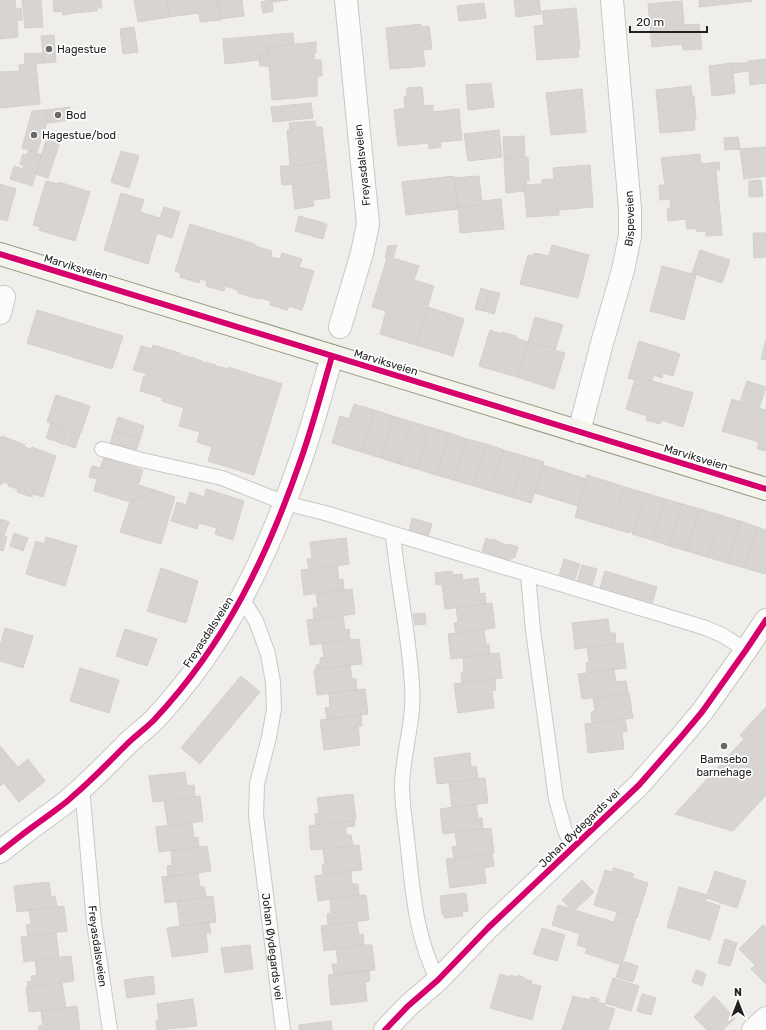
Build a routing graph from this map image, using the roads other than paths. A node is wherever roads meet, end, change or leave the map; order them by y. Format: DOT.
graph roads {
  1 [pos="346,0"];
  2 [pos="612,0"];
  3 [pos="0,254"];
  4 [pos="340,327"];
  5 [pos="332,356"];
  6 [pos="579,432"];
  7 [pos="102,450"];
  8 [pos="766,489"];
  9 [pos="285,502"];
  10 [pos="393,535"];
  11 [pos="528,575"];
  12 [pos="242,598"];
  13 [pos="766,620"];
  14 [pos="746,650"];
  15 [pos="82,787"];
  16 [pos="573,848"];
  17 [pos="0,852"];
  18 [pos="262,862"];
  19 [pos="438,980"];
  20 [pos="766,1018"];
  21 [pos="110,1030"];
  22 [pos="283,1030"];
  23 [pos="385,1030"];
  24 [pos="754,1030"];
  1 -- 4 [label="street, Freyasdalsveien"];
  2 -- 6 [label="street, Bispeveien"];
  3 -- 5 [label="main road, Marviksveien"];
  5 -- 6 [label="main road, Marviksveien"];
  5 -- 9 [label="street, Freyasdalsveien"];
  6 -- 8 [label="main road, Marviksveien"];
  7 -- 9 [label="lane"];
  9 -- 10 [label="lane"];
  9 -- 12 [label="street, Freyasdalsveien"];
  10 -- 11 [label="lane"];
  10 -- 19 [label="lane"];
  11 -- 14 [label="lane"];
  11 -- 16 [label="lane, Johan Øydegards vei"];
  12 -- 15 [label="street, Freyasdalsveien"];
  12 -- 18 [label="lane, Freyasdalsveien"];
  13 -- 14 [label="street, Johan Øydegards vei"];
  14 -- 16 [label="street, Johan Øydegards vei"];
  15 -- 17 [label="street, Freyasdalsveien"];
  15 -- 21 [label="lane, Freyasdalsveien"];
  16 -- 19 [label="street, Johan Øydegards vei"];
  18 -- 22 [label="lane, Johan Øydegards vei"];
  19 -- 23 [label="street, Johan Øydegards vei"];
  20 -- 24 [label="street"];
}
